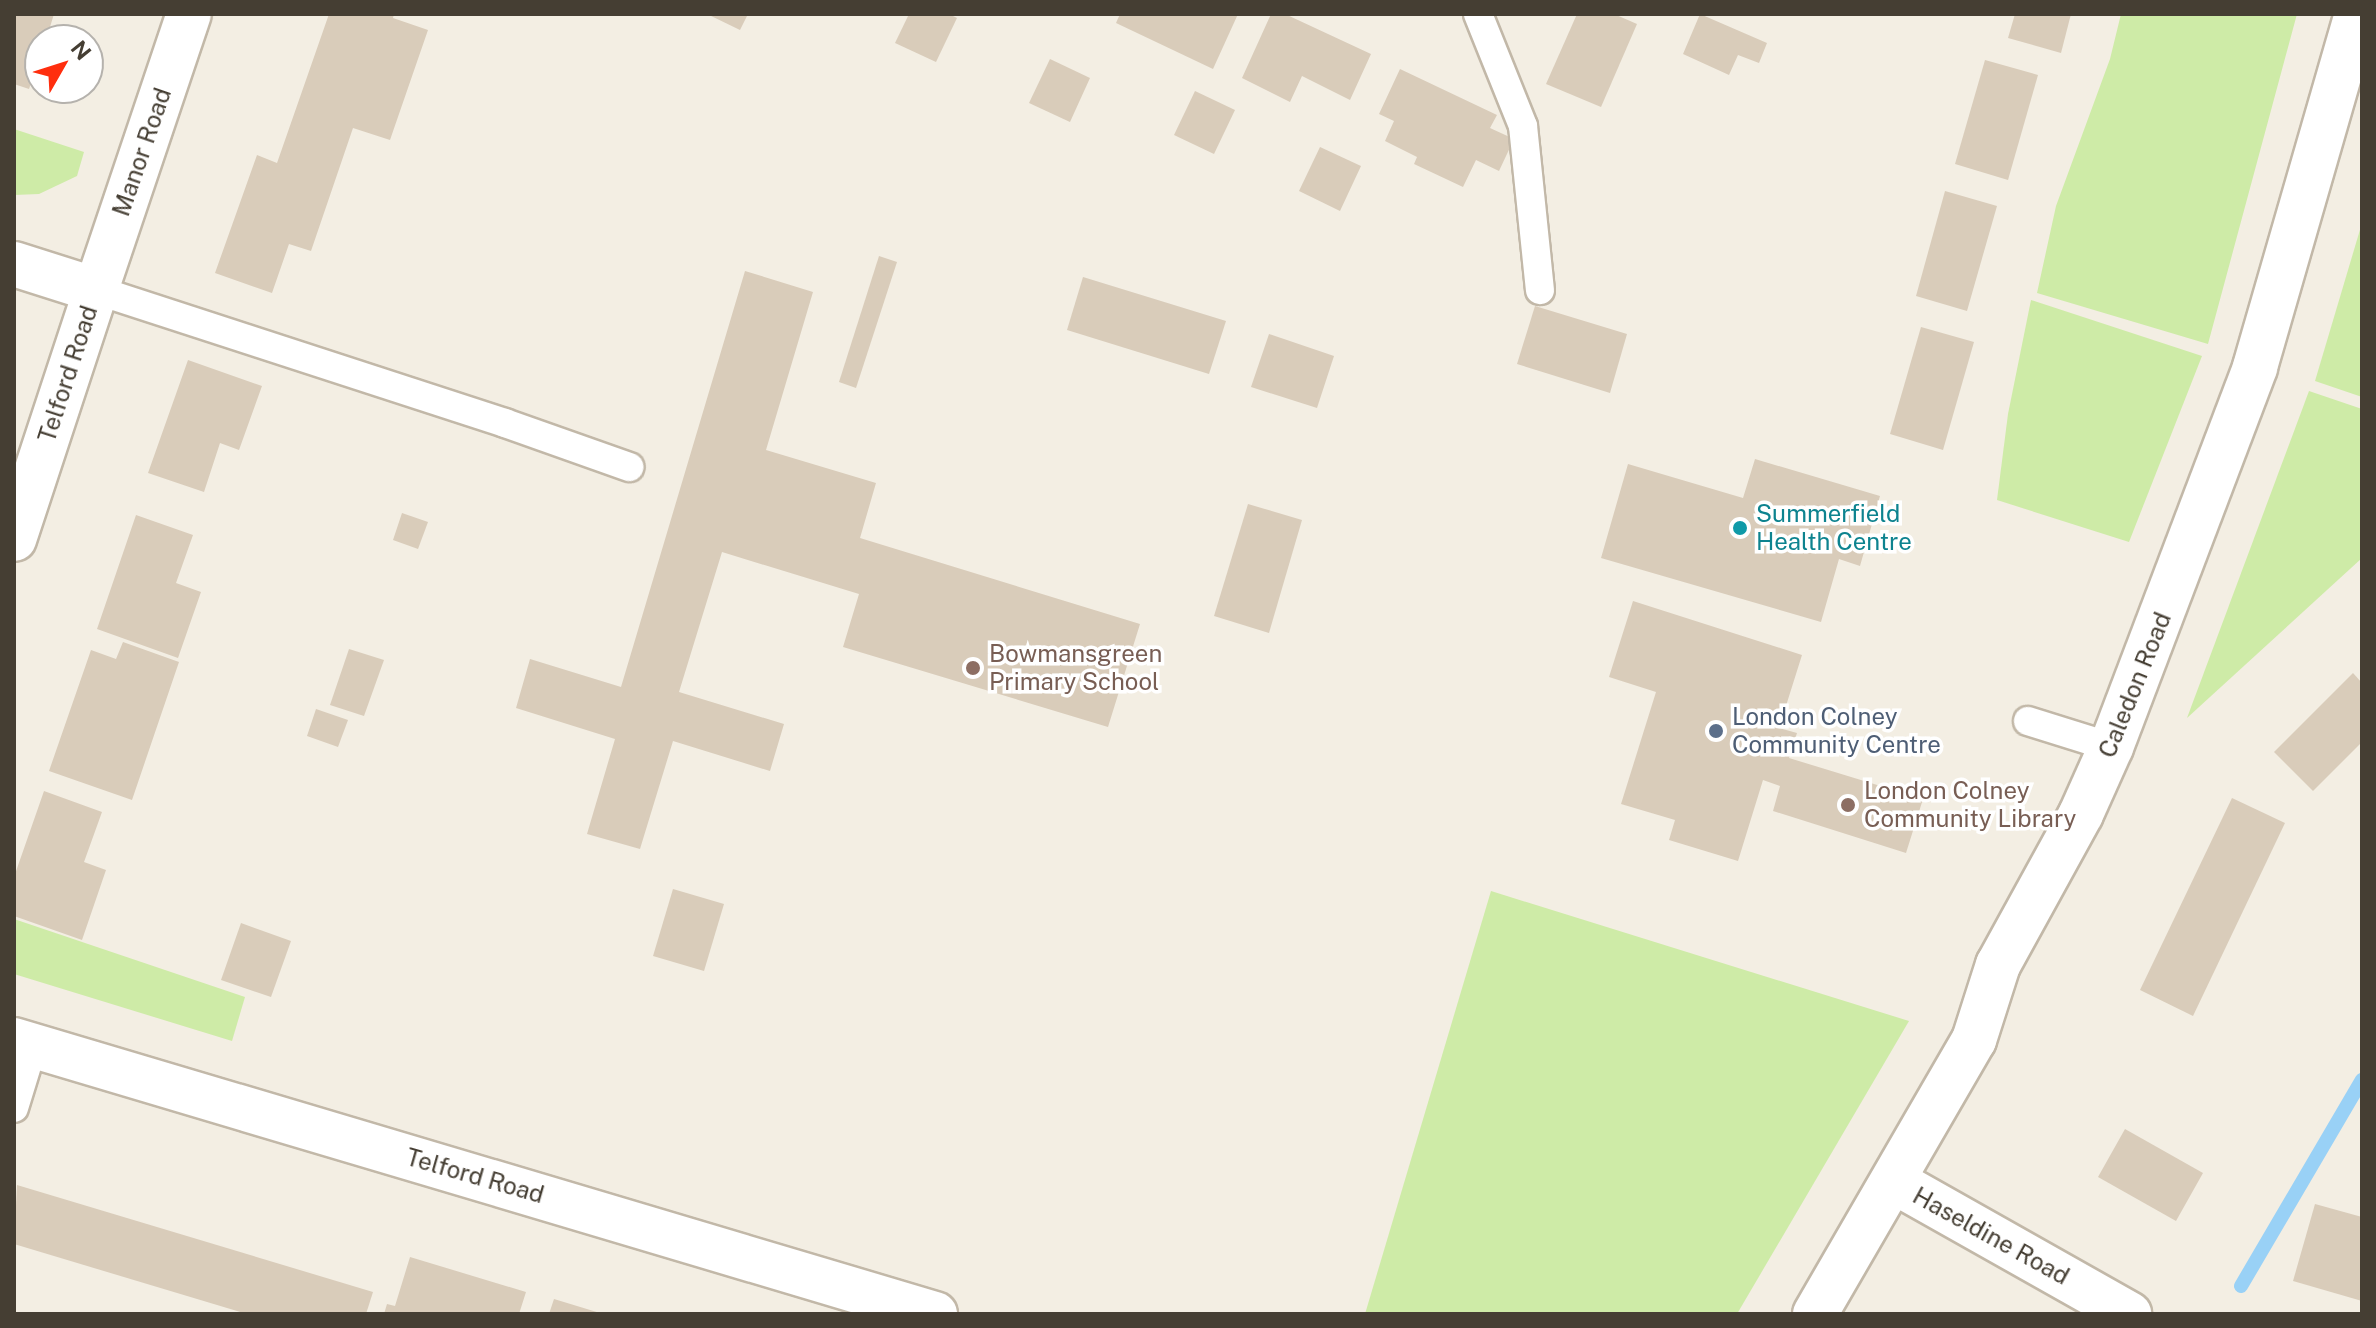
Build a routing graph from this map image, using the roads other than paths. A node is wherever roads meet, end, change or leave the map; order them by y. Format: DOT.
graph roads {
  1 [pos="189,14"];
  2 [pos="1478,14"];
  3 [pos="2357,14"];
  4 [pos="14,264"];
  5 [pos="96,290"];
  6 [pos="1540,290"];
  7 [pos="629,467"];
  8 [pos="14,539"];
  9 [pos="2028,721"];
  10 [pos="2111,747"];
  11 [pos="23,1043"];
  12 [pos="14,1108"];
  13 [pos="1895,1182"];
  14 [pos="935,1314"];
  15 [pos="1815,1314"];
  16 [pos="2129,1314"];
  1 -- 5 [label="street, Manor Road"];
  2 -- 6 [label="lane"];
  3 -- 10 [label="street, Caledon Road"];
  4 -- 5 [label="street, Telford Road"];
  5 -- 7 [label="lane"];
  5 -- 8 [label="street, Telford Road"];
  9 -- 10 [label="lane"];
  10 -- 13 [label="street, Caledon Road"];
  11 -- 12 [label="lane"];
  11 -- 14 [label="street, Telford Road"];
  13 -- 15 [label="street, Caledon Road"];
  13 -- 16 [label="street, Haseldine Road"];
}
